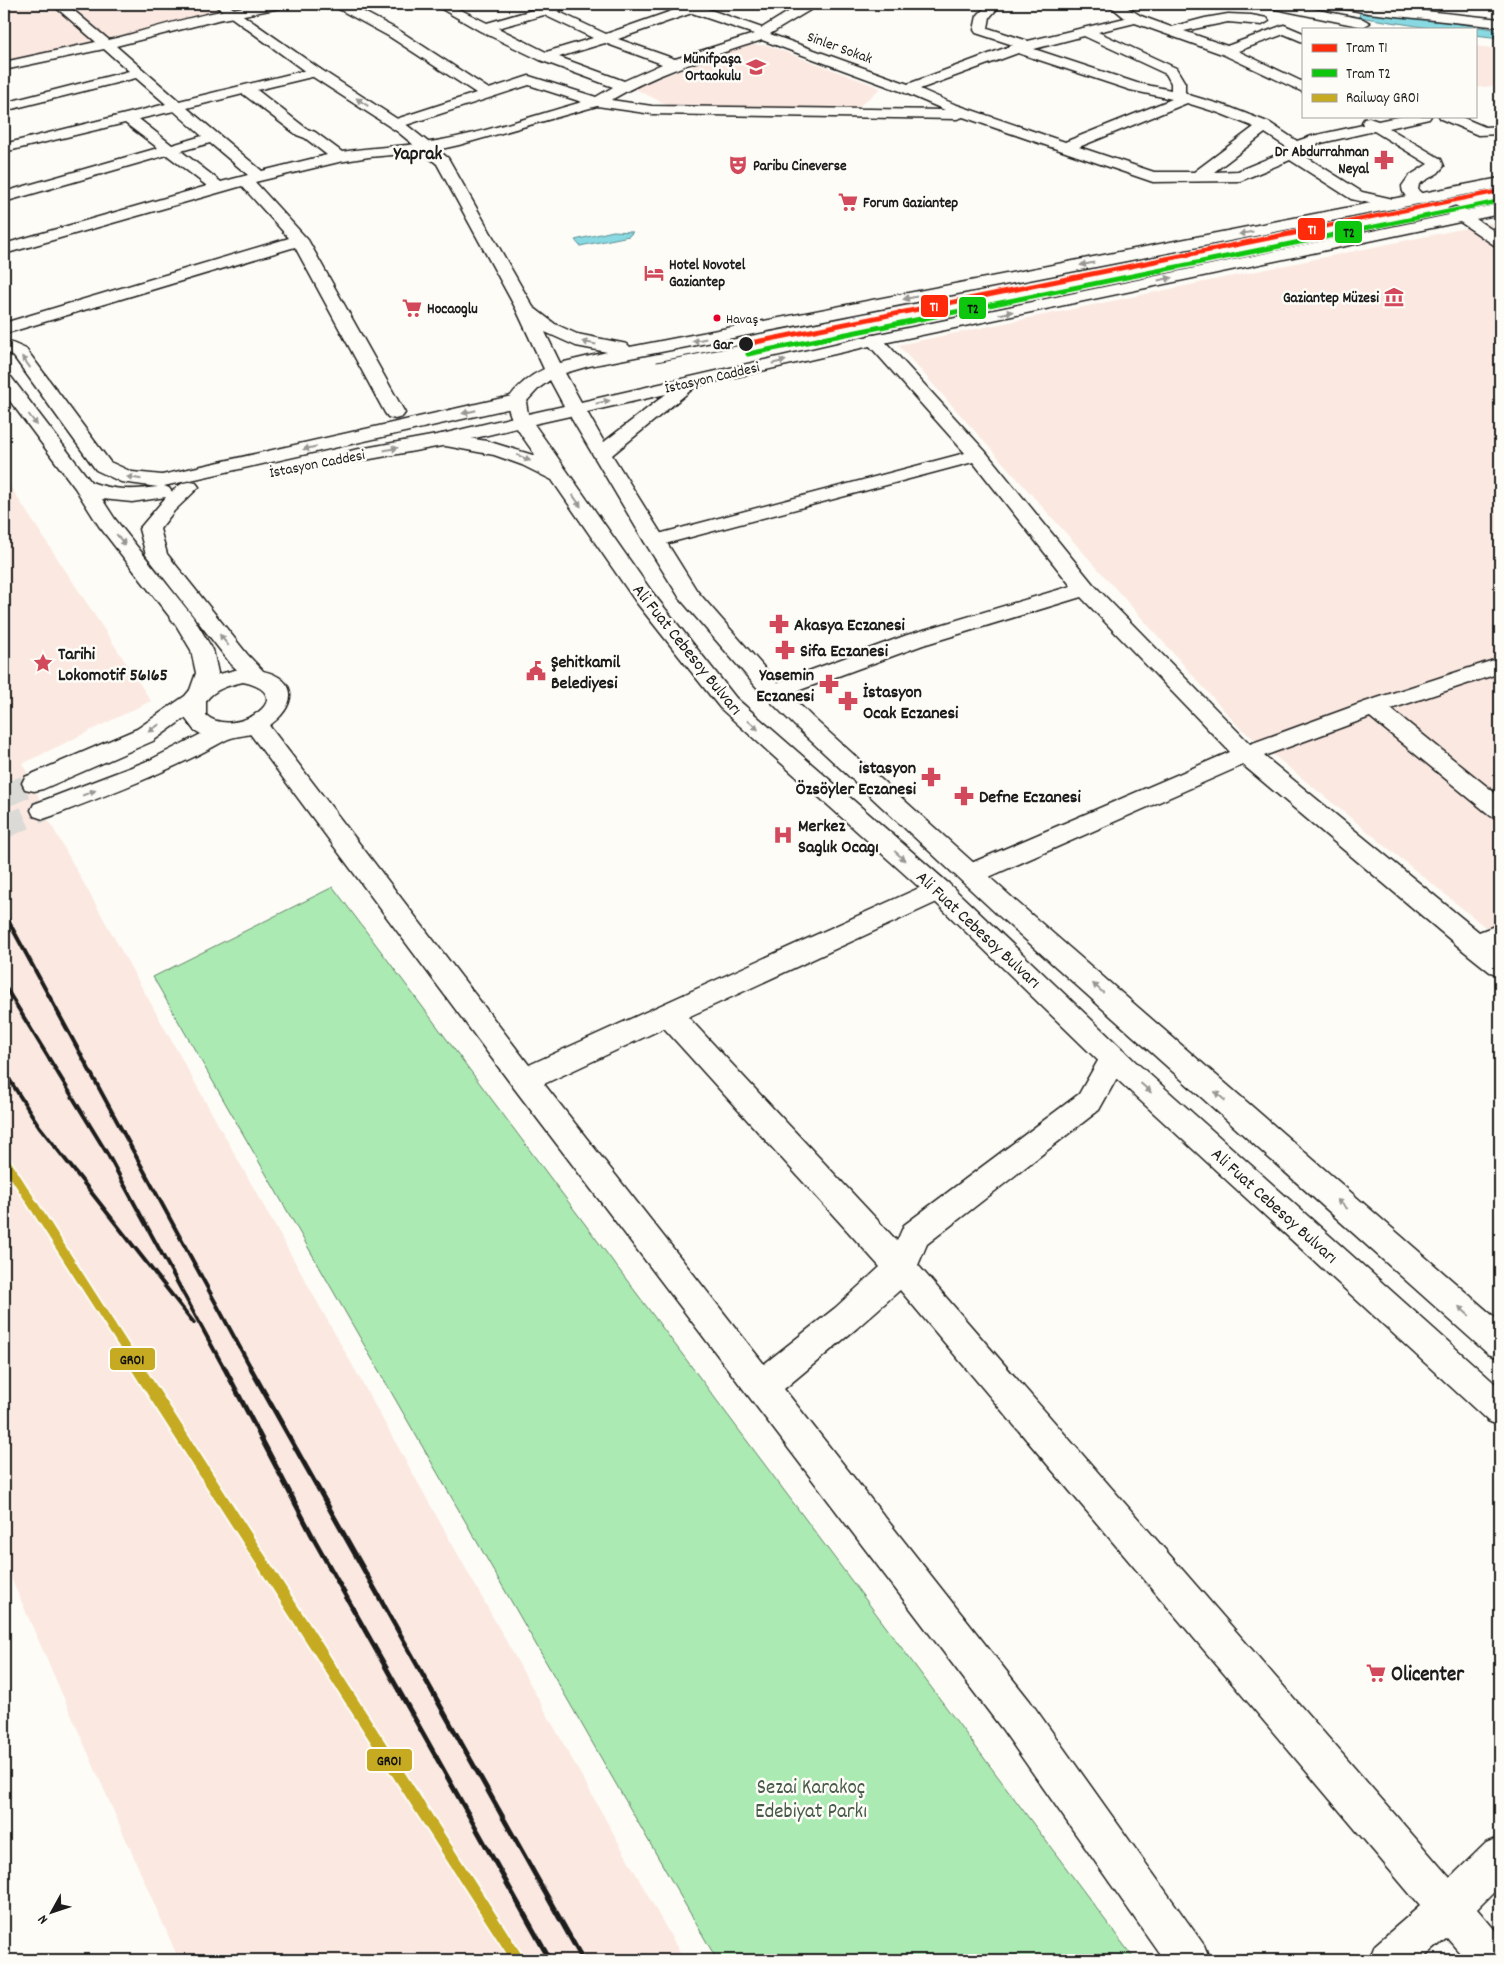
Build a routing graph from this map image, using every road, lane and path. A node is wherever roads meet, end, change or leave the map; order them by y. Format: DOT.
graph roads {
  1 [pos="58,4"];
  2 [pos="219,4"];
  3 [pos="280,4"];
  4 [pos="340,4"];
  5 [pos="439,4"];
  6 [pos="566,4"];
  7 [pos="679,4"];
  8 [pos="810,4"];
  9 [pos="995,4"];
  10 [pos="1114,4"];
  11 [pos="1271,4"];
  12 [pos="1342,4"];
  13 [pos="511,6"];
  14 [pos="700,6"];
  15 [pos="1401,8"];
  16 [pos="545,10"];
  17 [pos="233,14"];
  18 [pos="530,14"];
  19 [pos="1136,19"];
  20 [pos="1262,21"];
  21 [pos="1500,23"];
  22 [pos="1373,25"];
  23 [pos="485,28"];
  24 [pos="1172,31"];
  25 [pos="1086,32"];
  26 [pos="763,35"];
  27 [pos="608,38"];
  28 [pos="1302,38"];
  29 [pos="108,44"];
  30 [pos="1023,47"];
  31 [pos="1227,51"];
  32 [pos="545,57"];
  33 [pos="675,64"];
  34 [pos="4,66"];
  35 [pos="316,72"];
  36 [pos="139,73"];
  37 [pos="624,86"];
  38 [pos="245,88"];
  39 [pos="1302,88"];
  40 [pos="908,89"];
  41 [pos="486,92"];
  42 [pos="1185,99"];
  43 [pos="597,102"];
  44 [pos="176,106"];
  45 [pos="4,107"];
  46 [pos="968,114"];
  47 [pos="128,117"];
  48 [pos="1362,118"];
  49 [pos="1415,118"];
  50 [pos="1451,118"];
  51 [pos="395,124"];
  52 [pos="1265,126"];
  53 [pos="1377,126"];
  54 [pos="1500,130"];
  55 [pos="212,138"];
  56 [pos="428,147"];
  57 [pos="1065,147"];
  58 [pos="4,148"];
  59 [pos="1294,150"];
  60 [pos="170,151"];
  61 [pos="339,157"];
  62 [pos="1197,177"];
  63 [pos="252,178"];
  64 [pos="1500,184"];
  65 [pos="218,187"];
  66 [pos="4,197"];
  67 [pos="1427,199"];
  68 [pos="1396,204"];
  69 [pos="1500,209"];
  70 [pos="1463,217"];
  71 [pos="300,240"];
  72 [pos="1500,242"];
  73 [pos="4,249"];
  74 [pos="525,308"];
  75 [pos="4,329"];
  76 [pos="874,340"];
  77 [pos="4,349"];
  78 [pos="655,349"];
  79 [pos="554,370"];
  80 [pos="4,381"];
  81 [pos="693,381"];
  82 [pos="575,409"];
  83 [pos="519,411"];
  84 [pos="395,413"];
  85 [pos="442,440"];
  86 [pos="601,454"];
  87 [pos="978,455"];
  88 [pos="559,476"];
  89 [pos="84,486"];
  90 [pos="189,487"];
  91 [pos="654,541"];
  92 [pos="1086,589"];
  93 [pos="1500,665"];
  94 [pos="256,676"];
  95 [pos="773,692"];
  96 [pos="198,695"];
  97 [pos="1373,707"];
  98 [pos="256,725"];
  99 [pos="223,731"];
  100 [pos="1246,754"];
  101 [pos="34,783"];
  102 [pos="43,810"];
  103 [pos="1500,810"];
  104 [pos="971,874"];
  105 [pos="939,890"];
  106 [pos="1500,934"];
  107 [pos="1475,945"];
  108 [pos="1500,965"];
  109 [pos="668,1014"];
  110 [pos="1114,1058"];
  111 [pos="524,1080"];
  112 [pos="901,1268"];
  113 [pos="1500,1343"];
  114 [pos="762,1387"];
  115 [pos="1500,1410"];
  116 [pos="1500,1858"];
  117 [pos="1448,1910"];
  118 [pos="1189,1960"];
  119 [pos="1390,1960"];
  120 [pos="1493,1960"];
  1 -- 29 [label="street"];
  2 -- 17 [label="street"];
  3 -- 17 [label="street"];
  4 -- 41 [label="street"];
  5 -- 23 [label="street"];
  6 -- 16 [label="street"];
  7 -- 14 [label="street, Sinler Sokak"];
  8 -- 26 [label="street"];
  9 -- 30 [label="street"];
  10 -- 19 [label="street"];
  11 -- 22 [label="street"];
  12 -- 15 [label="street"];
  13 -- 18 [label="street"];
  14 -- 26 [label="street, Sinler Sokak"];
  14 -- 27 [label="street"];
  15 -- 21 [label="street"];
  16 -- 18 [label="street"];
  16 -- 27 [label="street"];
  17 -- 29 [label="street"];
  17 -- 35 [label="street"];
  18 -- 23 [label="street"];
  19 -- 24 [label="street"];
  19 -- 25 [label="street"];
  20 -- 24 [label="street"];
  23 -- 32 [label="street"];
  24 -- 31 [label="street"];
  25 -- 30 [label="street"];
  25 -- 42 [label="street"];
  26 -- 33 [label="street"];
  26 -- 40 [label="street, Sinler Sokak"];
  27 -- 32 [label="street"];
  27 -- 33 [label="street"];
  28 -- 31 [label="street"];
  29 -- 34 [label="street"];
  29 -- 36 [label="street"];
  30 -- 40 [label="street"];
  30 -- 42 [label="street"];
  31 -- 39 [label="street"];
  32 -- 37 [label="street"];
  33 -- 37 [label="street"];
  35 -- 38 [label="street"];
  51 -- 35 [label="street, one-way"];
  36 -- 44 [label="street"];
  36 -- 45 [label="street"];
  37 -- 43 [label="street"];
  38 -- 44 [label="street"];
  38 -- 61 [label="street"];
  40 -- 46 [label="street, Sinler Sokak"];
  41 -- 43 [label="street"];
  41 -- 51 [label="street"];
  42 -- 52 [label="street"];
  42 -- 57 [label="street"];
  43 -- 46 [label="street"];
  43 -- 56 [label="street"];
  44 -- 47 [label="street"];
  44 -- 55 [label="street"];
  46 -- 57 [label="street, Sinler Sokak"];
  47 -- 58 [label="street"];
  47 -- 60 [label="street"];
  48 -- 53 [label="street"];
  49 -- 53 [label="street, Sinler Sokak"];
  50 -- 54 [label="street"];
  51 -- 56 [label="street"];
  52 -- 59 [label="street"];
  52 -- 62 [label="street"];
  53 -- 59 [label="street, Sinler Sokak"];
  53 -- 67 [label="street"];
  55 -- 60 [label="street"];
  55 -- 63 [label="street"];
  56 -- 61 [label="street"];
  56 -- 74 [label="street"];
  57 -- 62 [label="street, Sinler Sokak"];
  59 -- 62 [label="street, Sinler Sokak"];
  59 -- 68 [label="street"];
  60 -- 65 [label="street"];
  60 -- 66 [label="street"];
  61 -- 63 [label="street"];
  63 -- 65 [label="street"];
  63 -- 71 [label="street"];
  64 -- 67 [label="street"];
  65 -- 73 [label="street"];
  67 -- 68 [label="street"];
  67 -- 70 [label="street"];
  68 -- 78 [label="street, one-way"];
  69 -- 70 [label="street, İstasyon Caddesi"];
  70 -- 72 [label="street"];
  76 -- 70 [label="street, İstasyon Caddesi, one-way"];
  71 -- 75 [label="street"];
  71 -- 84 [label="street"];
  78 -- 74 [label="street, one-way"];
  74 -- 79 [label="street"];
  81 -- 76 [label="street, İstasyon Caddesi, one-way"];
  76 -- 87 [label="street"];
  83 -- 77 [label="street, one-way"];
  78 -- 79 [label="street"];
  79 -- 82 [label="street"];
  79 -- 83 [label="street"];
  80 -- 89 [label="street, one-way"];
  82 -- 81 [label="street, İstasyon Caddesi, one-way"];
  81 -- 86 [label="street"];
  82 -- 83 [label="street, İstasyon Caddesi"];
  82 -- 86 [label="street"];
  83 -- 85 [label="street, İstasyon Caddesi"];
  83 -- 88 [label="street, Ali Fuat Cebesoy Bulvarı"];
  85 -- 88 [label="street, one-way"];
  90 -- 85 [label="street, İstasyon Caddesi, one-way"];
  86 -- 91 [label="street"];
  87 -- 91 [label="street"];
  87 -- 92 [label="street"];
  88 -- 105 [label="street, Ali Fuat Cebesoy Bulvarı, one-way"];
  89 -- 90 [label="street, İstasyon Caddesi"];
  89 -- 96 [label="street, one-way"];
  94 -- 90 [label="street, one-way"];
  91 -- 95 [label="street"];
  92 -- 95 [label="street"];
  92 -- 100 [label="street"];
  93 -- 97 [label="street"];
  94 -- 96 [label="street"];
  94 -- 98 [label="street"];
  95 -- 104 [label="street"];
  96 -- 99 [label="street"];
  96 -- 101 [label="street, one-way"];
  97 -- 100 [label="street"];
  97 -- 103 [label="street"];
  98 -- 99 [label="street"];
  98 -- 111 [label="street"];
  102 -- 99 [label="street, one-way"];
  100 -- 104 [label="street"];
  100 -- 107 [label="street"];
  113 -- 104 [label="street, one-way"];
  105 -- 109 [label="street"];
  105 -- 110 [label="street, Ali Fuat Cebesoy Bulvarı"];
  106 -- 107 [label="street"];
  107 -- 108 [label="street"];
  109 -- 111 [label="street"];
  109 -- 112 [label="street"];
  110 -- 112 [label="street"];
  110 -- 115 [label="street, Ali Fuat Cebesoy Bulvarı, one-way"];
  111 -- 114 [label="street"];
  112 -- 114 [label="street"];
  112 -- 117 [label="street"];
  114 -- 118 [label="street"];
  116 -- 117 [label="street"];
  117 -- 119 [label="street"];
  117 -- 120 [label="street"];
}
